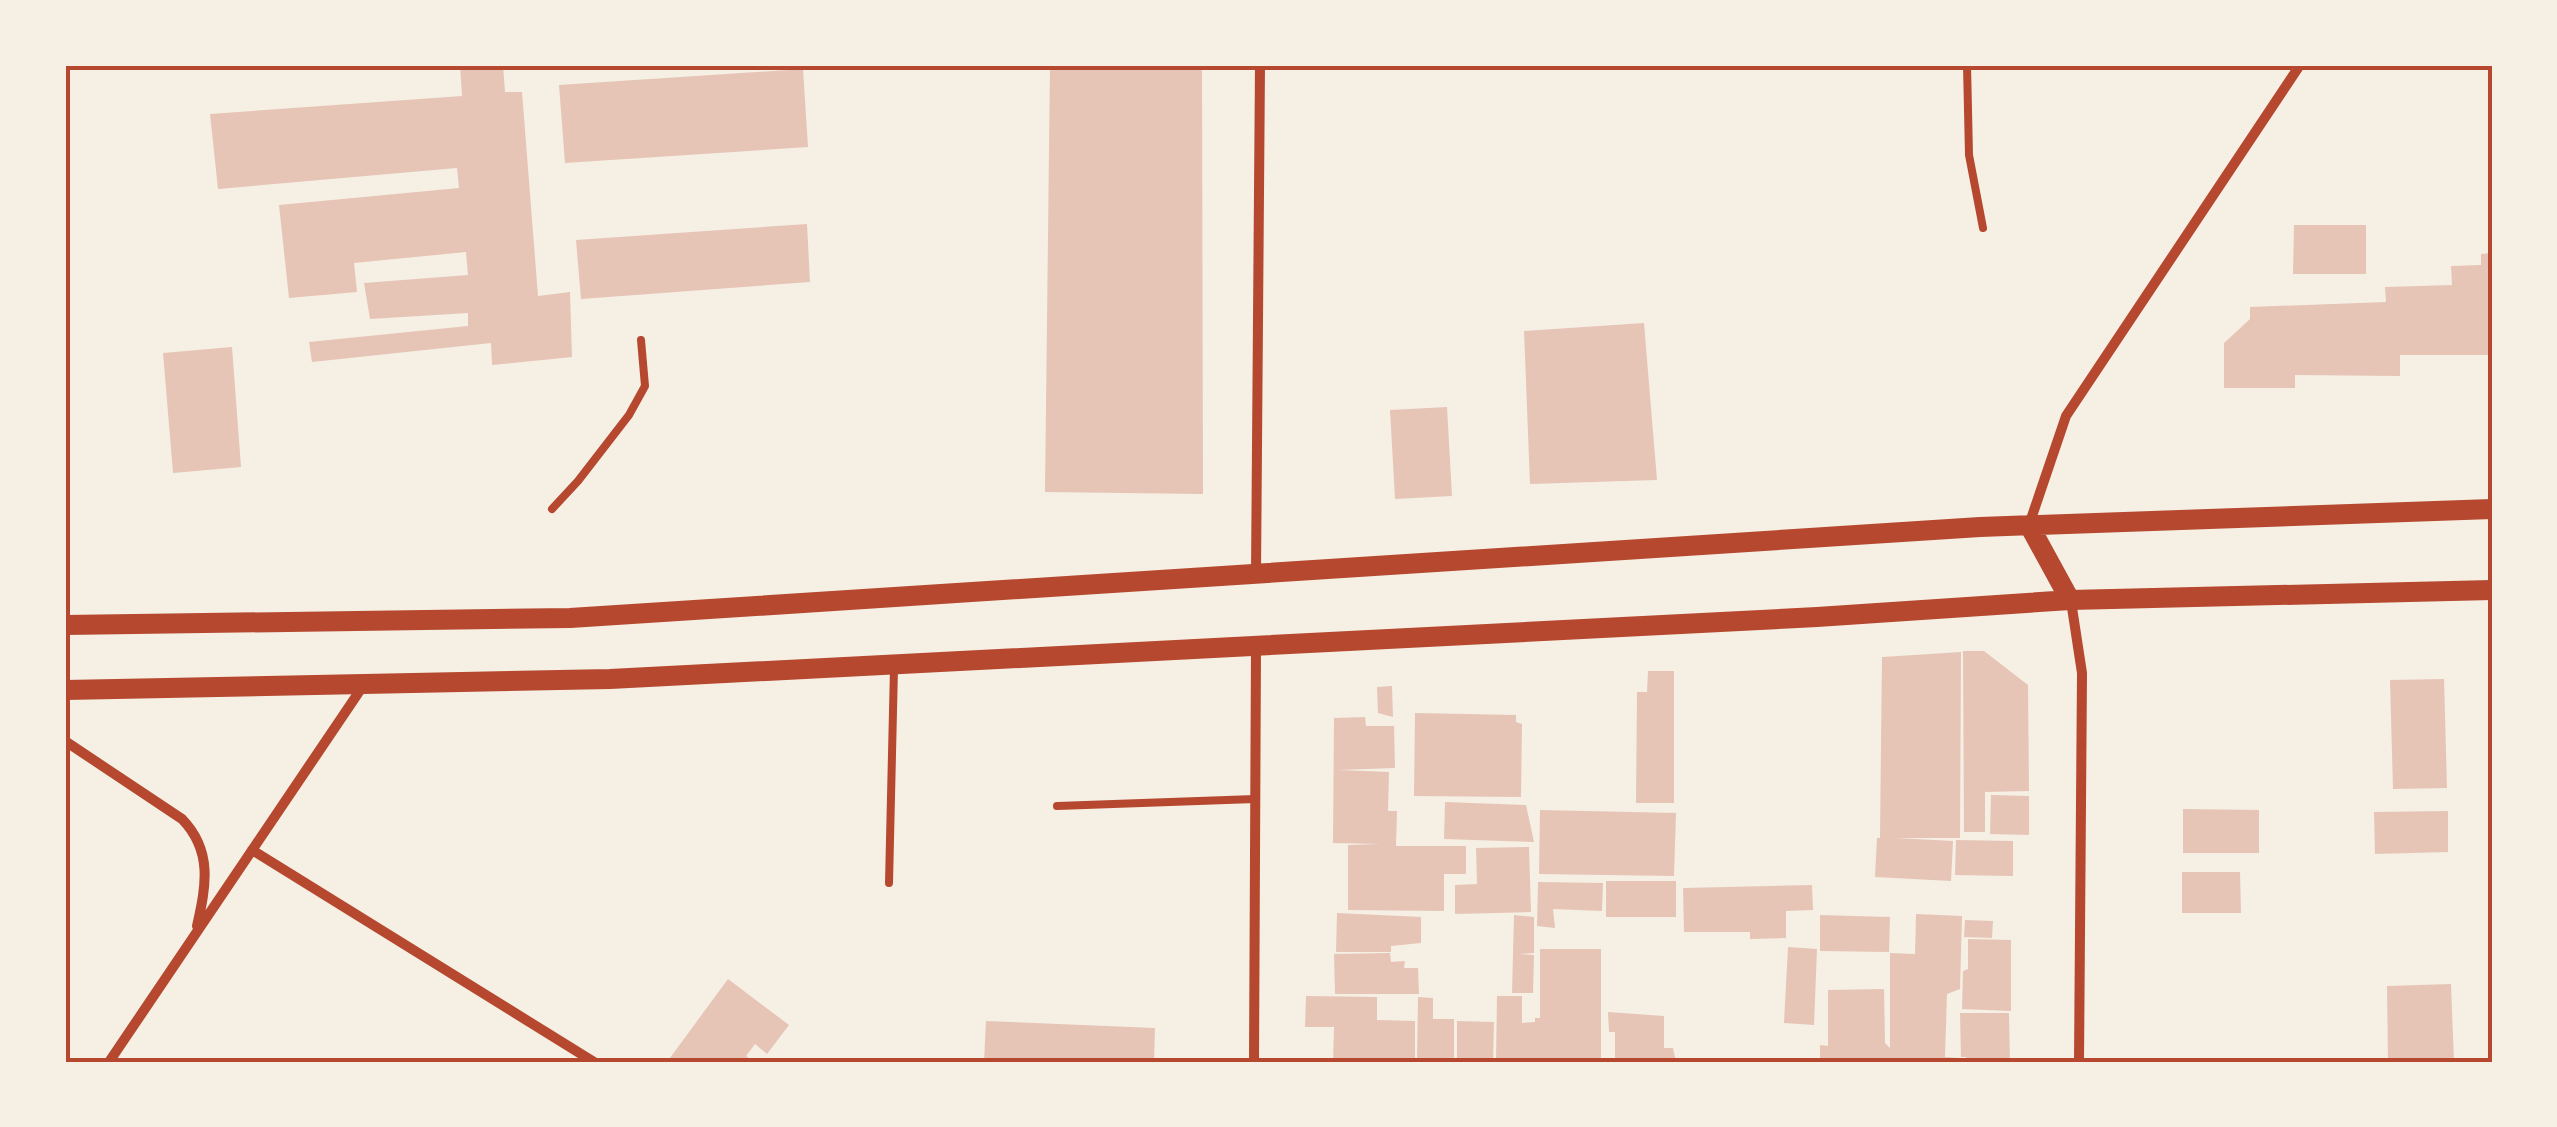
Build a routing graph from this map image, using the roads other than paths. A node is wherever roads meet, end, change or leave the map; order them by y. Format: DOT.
graph roads {
  1 [pos="1260,65"];
  2 [pos="1967,65"];
  3 [pos="2300,65"];
  4 [pos="1983,228"];
  5 [pos="641,340"];
  6 [pos="552,509"];
  7 [pos="2492,509"];
  8 [pos="2029,525"];
  9 [pos="1256,574"];
  10 [pos="2492,590"];
  11 [pos="2070,600"];
  12 [pos="65,625"];
  13 [pos="1256,646"];
  14 [pos="894,664"];
  15 [pos="364,684"];
  16 [pos="65,690"];
  17 [pos="65,741"];
  18 [pos="1255,800"];
  19 [pos="1057,806"];
  20 [pos="252,850"];
  21 [pos="890,883"];
  22 [pos="195,932"];
  23 [pos="109,1062"];
  24 [pos="594,1062"];
  25 [pos="1254,1062"];
  26 [pos="2079,1062"];
  1 -- 9 [label="street"];
  2 -- 4 [label="lane"];
  3 -- 8 [label="street"];
  5 -- 6 [label="lane"];
  7 -- 8 [label="main road"];
  8 -- 9 [label="main road"];
  8 -- 11 [label="main road"];
  9 -- 12 [label="main road"];
  10 -- 11 [label="main road"];
  11 -- 13 [label="main road"];
  11 -- 26 [label="street"];
  13 -- 14 [label="main road"];
  13 -- 18 [label="street"];
  14 -- 15 [label="main road"];
  14 -- 21 [label="lane"];
  15 -- 16 [label="main road"];
  15 -- 20 [label="street"];
  17 -- 22 [label="street"];
  18 -- 19 [label="lane"];
  18 -- 25 [label="street"];
  20 -- 22 [label="street"];
  20 -- 24 [label="street"];
  22 -- 23 [label="street"];
}
